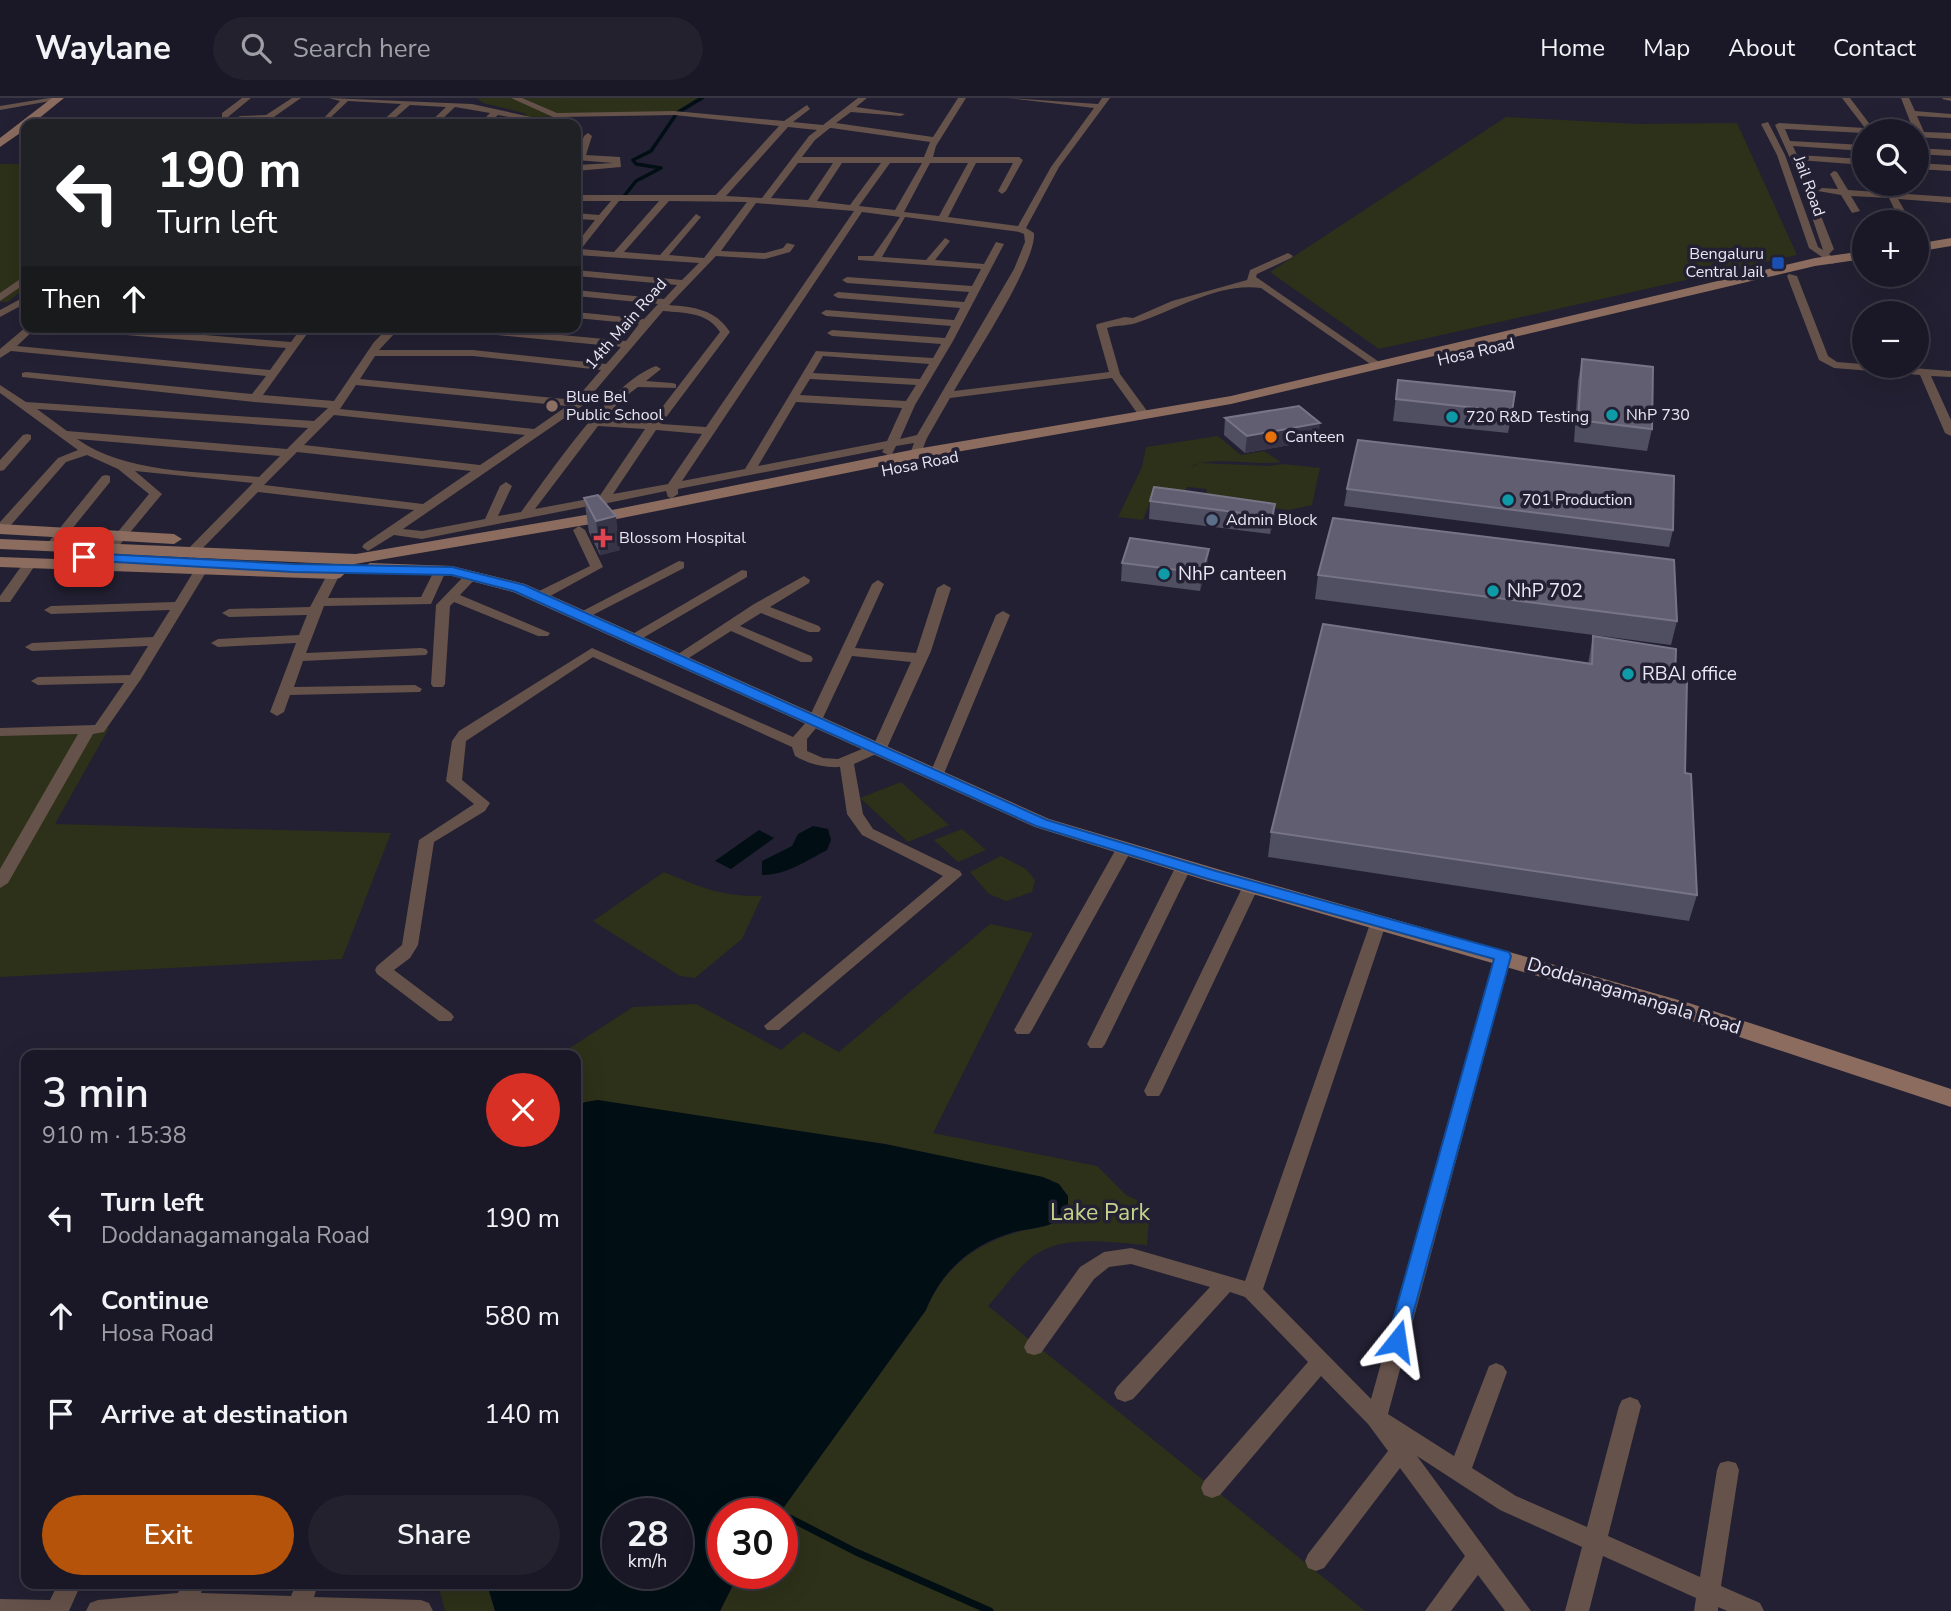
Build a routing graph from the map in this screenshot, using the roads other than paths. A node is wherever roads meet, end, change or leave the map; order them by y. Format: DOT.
graph roads {
  1 [pos="58,98"];
  2 [pos="247,98"];
  3 [pos="297,98"];
  4 [pos="333,98"];
  5 [pos="346,98"];
  6 [pos="515,98"];
  7 [pos="863,98"];
  8 [pos="962,98"];
  9 [pos="1012,98"];
  10 [pos="1106,98"];
  11 [pos="1846,98"];
  12 [pos="1906,101"];
  13 [pos="408,103"];
  14 [pos="453,105"];
  15 [pos="1936,105"];
  16 [pos="1098,106"];
  17 [pos="807,107"];
  18 [pos="0,108"];
  19 [pos="849,109"];
  20 [pos="496,112"];
  21 [pos="1911,113"];
  22 [pos="901,114"];
  23 [pos="1951,116"];
  24 [pos="240,118"];
  25 [pos="32,119"];
  26 [pos="327,119"];
  27 [pos="389,119"];
  28 [pos="438,119"];
  29 [pos="488,119"];
  30 [pos="534,119"];
  31 [pos="581,119"];
  32 [pos="619,119"];
  33 [pos="1861,119"];
  34 [pos="1913,119"];
  35 [pos="784,124"];
  36 [pos="1765,124"];
  37 [pos="828,126"];
  38 [pos="21,127"];
  39 [pos="1852,130"];
  40 [pos="1929,135"];
  41 [pos="588,136"];
  42 [pos="1951,136"];
  43 [pos="936,140"];
  44 [pos="0,144"];
  45 [pos="1789,144"];
  46 [pos="1852,147"];
  47 [pos="581,151"];
  48 [pos="1929,152"];
  49 [pos="1951,153"];
  50 [pos="581,157"];
  51 [pos="1795,157"];
  52 [pos="928,159"];
  53 [pos="975,159"];
  54 [pos="796,160"];
  55 [pos="839,160"];
  56 [pos="887,160"];
  57 [pos="1852,161"];
  58 [pos="1929,167"];
  59 [pos="581,168"];
  60 [pos="1951,168"];
  61 [pos="1834,174"];
  62 [pos="1002,191"];
  63 [pos="1822,191"];
  64 [pos="1844,192"];
  65 [pos="1852,193"];
  66 [pos="1900,196"];
  67 [pos="581,198"];
  68 [pos="666,198"];
  69 [pos="719,198"];
  70 [pos="759,200"];
  71 [pos="1951,200"];
  72 [pos="615,202"];
  73 [pos="811,203"];
  74 [pos="857,207"];
  75 [pos="1854,210"];
  76 [pos="581,216"];
  77 [pos="900,216"];
  78 [pos="696,217"];
  79 [pos="600,218"];
  80 [pos="942,219"];
  81 [pos="1021,229"];
  82 [pos="581,234"];
  83 [pos="588,234"];
  84 [pos="945,241"];
  85 [pos="1951,242"];
  86 [pos="581,244"];
  87 [pos="999,244"];
  88 [pos="790,245"];
  89 [pos="1929,246"];
  90 [pos="581,251"];
  91 [pos="617,254"];
  92 [pos="1288,256"];
  93 [pos="710,257"];
  94 [pos="1852,257"];
  95 [pos="662,258"];
  96 [pos="861,258"];
  97 [pos="1828,258"];
  98 [pos="876,259"];
  99 [pos="929,262"];
  100 [pos="987,267"];
  101 [pos="581,273"];
  102 [pos="1792,276"];
  103 [pos="847,280"];
  104 [pos="21,282"];
  105 [pos="682,283"];
  106 [pos="1264,285"];
  107 [pos="975,289"];
  108 [pos="581,294"];
  109 [pos="838,295"];
  110 [pos="0,298"];
  111 [pos="21,302"];
  112 [pos="663,305"];
  113 [pos="967,305"];
  114 [pos="826,313"];
  115 [pos="0,314"];
  116 [pos="581,315"];
  117 [pos="0,320"];
  118 [pos="21,322"];
  119 [pos="647,322"];
  120 [pos="958,323"];
  121 [pos="25,333"];
  122 [pos="140,333"];
  123 [pos="302,333"];
  124 [pos="390,333"];
  125 [pos="508,333"];
  126 [pos="832,333"];
  127 [pos="948,341"];
  128 [pos="628,344"];
  129 [pos="293,345"];
  130 [pos="4,351"];
  131 [pos="57,353"];
  132 [pos="372,353"];
  133 [pos="125,361"];
  134 [pos="936,361"];
  135 [pos="1380,366"];
  136 [pos="1852,366"];
  137 [pos="607,367"];
  138 [pos="656,369"];
  139 [pos="1929,372"];
  140 [pos="272,373"];
  141 [pos="1115,374"];
  142 [pos="1951,374"];
  143 [pos="26,375"];
  144 [pos="807,376"];
  145 [pos="1927,378"];
  146 [pos="100,382"];
  147 [pos="354,382"];
  148 [pos="923,382"];
  149 [pos="636,383"];
  150 [pos="672,386"];
  151 [pos="2,389"];
  152 [pos="946,394"];
  153 [pos="254,398"];
  154 [pos="793,398"];
  155 [pos="578,404"];
  156 [pos="24,405"];
  157 [pos="909,405"];
  158 [pos="334,408"];
  159 [pos="1144,415"];
  160 [pos="595,422"];
  161 [pos="317,425"];
  162 [pos="653,426"];
  163 [pos="709,431"];
  164 [pos="538,433"];
  165 [pos="1951,433"];
  166 [pos="62,434"];
  167 [pos="27,437"];
  168 [pos="921,438"];
  169 [pos="890,444"];
  170 [pos="292,450"];
  171 [pos="86,452"];
  172 [pos="916,454"];
  173 [pos="886,460"];
  174 [pos="122,466"];
  175 [pos="0,467"];
  176 [pos="484,470"];
  177 [pos="748,473"];
  178 [pos="106,479"];
  179 [pos="811,480"];
  180 [pos="260,485"];
  181 [pos="506,486"];
  182 [pos="672,495"];
  183 [pos="424,508"];
  184 [pos="599,509"];
  185 [pos="524,516"];
  186 [pos="489,523"];
  187 [pos="579,530"];
  188 [pos="390,531"];
  189 [pos="63,532"];
  190 [pos="0,533"];
  191 [pos="122,536"];
  192 [pos="204,541"];
  193 [pos="51,547"];
  194 [pos="109,550"];
  195 [pos="0,553"];
  196 [pos="371,557"];
  197 [pos="0,562"];
  198 [pos="199,563"];
  199 [pos="30,564"];
  200 [pos="679,565"];
  201 [pos="341,568"];
  202 [pos="440,571"];
  203 [pos="742,574"];
  204 [pos="474,575"];
  205 [pos="804,580"];
  206 [pos="878,584"];
  207 [pos="944,588"];
  208 [pos="452,596"];
  209 [pos="538,597"];
  210 [pos="5,599"];
  211 [pos="178,606"];
  212 [pos="317,606"];
  213 [pos="759,607"];
  214 [pos="51,610"];
  215 [pos="229,613"];
  216 [pos="1003,615"];
  217 [pos="580,616"];
  218 [pos="730,625"];
  219 [pos="814,629"];
  220 [pos="543,634"];
  221 [pos="304,639"];
  222 [pos="631,639"];
  223 [pos="157,641"];
  224 [pos="218,643"];
  225 [pos="32,647"];
  226 [pos="846,651"];
  227 [pos="421,652"];
  228 [pos="298,657"];
  229 [pos="920,657"];
  230 [pos="806,659"];
  231 [pos="676,660"];
  232 [pos="134,679"];
  233 [pos="38,681"];
  234 [pos="438,684"];
  235 [pos="415,689"];
  236 [pos="285,691"];
  237 [pos="276,712"];
  238 [pos="814,722"];
  239 [pos="88,731"];
  240 [pos="0,732"];
  241 [pos="797,744"];
  242 [pos="876,749"];
  243 [pos="847,764"];
  244 [pos="936,776"];
  245 [pos="1124,849"];
  246 [pos="1184,866"];
  247 [pos="0,883"];
  248 [pos="1251,886"];
  249 [pos="1379,921"];
  250 [pos="1503,956"];
  251 [pos="445,1017"];
  252 [pos="773,1026"];
  253 [pos="1023,1030"];
  254 [pos="1096,1044"];
  255 [pos="1153,1091"];
  256 [pos="1951,1098"];
  257 [pos="1226,1283"];
  258 [pos="1252,1291"];
  259 [pos="1034,1347"];
  260 [pos="1321,1361"];
  261 [pos="1496,1372"];
  262 [pos="1125,1392"];
  263 [pos="1630,1406"];
  264 [pos="1376,1418"];
  265 [pos="1400,1451"];
  266 [pos="1728,1469"];
  267 [pos="1459,1472"];
  268 [pos="1212,1488"];
  269 [pos="1597,1542"];
  270 [pos="1479,1556"];
  271 [pos="1316,1562"];
  272 [pos="66,1589"];
  273 [pos="190,1593"];
  274 [pos="301,1600"];
  275 [pos="1707,1602"];
  276 [pos="154,1608"];
  277 [pos="0,1610"];
  278 [pos="54,1611"];
  279 [pos="98,1611"];
  280 [pos="421,1611"];
  281 [pos="1437,1611"];
  282 [pos="1519,1611"];
  283 [pos="1577,1611"];
  284 [pos="1752,1611"];
  1 -- 18 [label="street"];
  1 -- 25 [label="main road"];
  2 -- 24 [label="street"];
  3 -- 24 [label="street"];
  4 -- 5 [label="street"];
  5 -- 13 [label="street"];
  5 -- 26 [label="street"];
  6 -- 35 [label="street"];
  7 -- 19 [label="street, 14th Main Road"];
  8 -- 43 [label="street"];
  9 -- 16 [label="street"];
  10 -- 16 [label="street"];
  11 -- 33 [label="street"];
  12 -- 15 [label="street"];
  12 -- 21 [label="street"];
  13 -- 14 [label="street"];
  13 -- 27 [label="street"];
  14 -- 20 [label="street"];
  14 -- 28 [label="street"];
  16 -- 81 [label="street"];
  17 -- 35 [label="street"];
  19 -- 22 [label="street"];
  19 -- 37 [label="street, 14th Main Road"];
  20 -- 29 [label="street"];
  20 -- 30 [label="street"];
  21 -- 23 [label="street"];
  21 -- 34 [label="street"];
  31 -- 32 [label="street"];
  35 -- 37 [label="street"];
  35 -- 69 [label="street"];
  36 -- 97 [label="street, Jail Road"];
  37 -- 43 [label="street"];
  37 -- 54 [label="street, 14th Main Road"];
  38 -- 44 [label="main road"];
  39 -- 45 [label="street"];
  40 -- 42 [label="street"];
  41 -- 47 [label="street"];
  43 -- 52 [label="street"];
  45 -- 46 [label="street"];
  45 -- 51 [label="street"];
  48 -- 49 [label="street"];
  50 -- 59 [label="street"];
  51 -- 57 [label="street"];
  51 -- 97 [label="street"];
  52 -- 53 [label="street"];
  52 -- 56 [label="street"];
  52 -- 77 [label="street"];
  53 -- 62 [label="street"];
  53 -- 80 [label="street"];
  54 -- 55 [label="street"];
  54 -- 70 [label="street, 14th Main Road"];
  55 -- 56 [label="street"];
  55 -- 73 [label="street"];
  56 -- 74 [label="street"];
  58 -- 60 [label="street"];
  61 -- 64 [label="street"];
  63 -- 64 [label="street"];
  64 -- 65 [label="street"];
  64 -- 75 [label="street"];
  66 -- 71 [label="street"];
  67 -- 68 [label="street"];
  68 -- 69 [label="street"];
  68 -- 91 [label="street"];
  69 -- 70 [label="street"];
  70 -- 73 [label="street"];
  70 -- 93 [label="street, 14th Main Road"];
  72 -- 79 [label="street"];
  73 -- 74 [label="street"];
  74 -- 77 [label="street"];
  74 -- 163 [label="street"];
  76 -- 79 [label="street"];
  77 -- 80 [label="street"];
  77 -- 98 [label="street"];
  78 -- 95 [label="street"];
  79 -- 83 [label="street"];
  80 -- 81 [label="street"];
  81 -- 152 [label="street"];
  82 -- 83 [label="street"];
  83 -- 86 [label="street"];
  84 -- 99 [label="street"];
  85 -- 89 [label="main road"];
  87 -- 100 [label="street"];
  88 -- 93 [label="street"];
  90 -- 91 [label="street"];
  91 -- 95 [label="street"];
  92 -- 106 [label="street"];
  93 -- 95 [label="street"];
  93 -- 105 [label="street, 14th Main Road"];
  94 -- 97 [label="main road, Hosa Road"];
  96 -- 98 [label="street"];
  97 -- 102 [label="main road, Hosa Road"];
  97 -- 135 [label="main road, Hosa Road"];
  98 -- 99 [label="street"];
  99 -- 100 [label="street"];
  100 -- 107 [label="street"];
  101 -- 105 [label="street"];
  102 -- 136 [label="street"];
  102 -- 179 [label="main road, Hosa Road"];
  103 -- 107 [label="street"];
  104 -- 110 [label="street"];
  105 -- 112 [label="street, 14th Main Road"];
  106 -- 135 [label="street"];
  106 -- 141 [label="street"];
  107 -- 113 [label="street"];
  108 -- 112 [label="street"];
  109 -- 113 [label="street"];
  111 -- 115 [label="street"];
  112 -- 119 [label="street, 14th Main Road"];
  112 -- 162 [label="street"];
  113 -- 120 [label="street"];
  114 -- 120 [label="street"];
  116 -- 119 [label="street"];
  117 -- 118 [label="street"];
  119 -- 128 [label="street, 14th Main Road"];
  120 -- 127 [label="street"];
  121 -- 130 [label="street"];
  122 -- 129 [label="street"];
  123 -- 129 [label="street"];
  124 -- 132 [label="street"];
  125 -- 128 [label="street"];
  126 -- 127 [label="street"];
  127 -- 134 [label="street"];
  128 -- 137 [label="street, 14th Main Road"];
  129 -- 140 [label="street"];
  130 -- 131 [label="street"];
  131 -- 133 [label="street"];
  131 -- 143 [label="street"];
  132 -- 137 [label="street"];
  132 -- 147 [label="street"];
  133 -- 140 [label="street"];
  133 -- 146 [label="street"];
  134 -- 144 [label="street"];
  134 -- 148 [label="street"];
  135 -- 159 [label="main road, Hosa Road"];
  137 -- 155 [label="street, 14th Main Road"];
  138 -- 149 [label="street"];
  139 -- 142 [label="street"];
  140 -- 153 [label="street"];
  141 -- 152 [label="street"];
  141 -- 159 [label="street"];
  143 -- 146 [label="street"];
  143 -- 151 [label="street"];
  144 -- 148 [label="street"];
  144 -- 154 [label="street"];
  145 -- 165 [label="street"];
  146 -- 153 [label="street"];
  147 -- 155 [label="street"];
  147 -- 158 [label="street"];
  148 -- 157 [label="street"];
  149 -- 150 [label="street"];
  149 -- 160 [label="street"];
  151 -- 156 [label="street"];
  152 -- 168 [label="street"];
  153 -- 158 [label="street"];
  154 -- 157 [label="street"];
  154 -- 177 [label="street"];
  155 -- 164 [label="street, 14th Main Road"];
  156 -- 161 [label="street"];
  156 -- 166 [label="street"];
  157 -- 169 [label="street"];
  158 -- 161 [label="street"];
  158 -- 164 [label="street"];
  159 -- 172 [label="main road, Hosa Road"];
  160 -- 162 [label="street"];
  160 -- 185 [label="street"];
  161 -- 170 [label="street"];
  162 -- 163 [label="street"];
  162 -- 184 [label="street"];
  163 -- 182 [label="street"];
  164 -- 176 [label="street, 14th Main Road"];
  166 -- 170 [label="street"];
  166 -- 171 [label="street"];
  167 -- 175 [label="street"];
  168 -- 169 [label="street"];
  168 -- 172 [label="street"];
  169 -- 173 [label="street"];
  169 -- 177 [label="street"];
  170 -- 176 [label="street"];
  170 -- 180 [label="street"];
  171 -- 174 [label="street"];
  171 -- 190 [label="street"];
  172 -- 173 [label="main road, Hosa Road"];
  173 -- 179 [label="main road, Hosa Road"];
  174 -- 180 [label="street"];
  174 -- 191 [label="street"];
  176 -- 183 [label="street, 14th Main Road"];
  177 -- 182 [label="street"];
  178 -- 189 [label="street"];
  179 -- 182 [label="main road, Hosa Road"];
  179 -- 187 [label="main road, Hosa Road"];
  180 -- 183 [label="street"];
  180 -- 192 [label="street"];
  181 -- 186 [label="street"];
  182 -- 184 [label="main road, Hosa Road"];
  183 -- 188 [label="street, 14th Main Road"];
  184 -- 185 [label="street"];
  184 -- 196 [label="main road, Hosa Road"];
  185 -- 186 [label="street"];
  186 -- 188 [label="street"];
  187 -- 196 [label="main road, Hosa Road"];
  187 -- 209 [label="street"];
  188 -- 196 [label="street, 14th Main Road"];
  189 -- 190 [label="main road"];
  189 -- 191 [label="main road"];
  189 -- 193 [label="street"];
  190 -- 193 [label="main road"];
  191 -- 192 [label="main road"];
  191 -- 194 [label="street"];
  192 -- 196 [label="main road"];
  192 -- 198 [label="street"];
  193 -- 194 [label="main road"];
  194 -- 198 [label="main road"];
  195 -- 198 [label="main road"];
  196 -- 201 [label="main road, Hosa Road"];
  196 -- 202 [label="main road, Doddanagamangala Road"];
  197 -- 199 [label="main road"];
  198 -- 199 [label="main road"];
  198 -- 201 [label="main road, Hosa Road"];
  198 -- 211 [label="street"];
  199 -- 210 [label="street"];
  200 -- 217 [label="street"];
  201 -- 212 [label="street"];
  202 -- 204 [label="main road, Doddanagamangala Road"];
  202 -- 212 [label="street"];
  203 -- 222 [label="street"];
  204 -- 208 [label="street"];
  204 -- 209 [label="main road, Doddanagamangala Road"];
  205 -- 213 [label="street"];
  206 -- 226 [label="street"];
  207 -- 229 [label="street"];
  208 -- 220 [label="street"];
  208 -- 234 [label="street"];
  209 -- 217 [label="main road, Doddanagamangala Road"];
  211 -- 214 [label="street"];
  211 -- 223 [label="street"];
  212 -- 215 [label="street"];
  212 -- 221 [label="street"];
  213 -- 218 [label="street"];
  213 -- 219 [label="street"];
  216 -- 244 [label="street"];
  217 -- 222 [label="main road, Doddanagamangala Road"];
  218 -- 230 [label="street"];
  218 -- 231 [label="street"];
  221 -- 224 [label="street"];
  221 -- 228 [label="street"];
  222 -- 231 [label="main road, Doddanagamangala Road"];
  223 -- 225 [label="street"];
  223 -- 232 [label="street"];
  226 -- 229 [label="street"];
  226 -- 238 [label="street"];
  227 -- 228 [label="street"];
  228 -- 236 [label="street"];
  229 -- 242 [label="street"];
  231 -- 238 [label="main road, Doddanagamangala Road"];
  232 -- 233 [label="street"];
  232 -- 239 [label="street"];
  235 -- 236 [label="street"];
  236 -- 237 [label="street"];
  238 -- 241 [label="street"];
  238 -- 242 [label="main road, Doddanagamangala Road"];
  239 -- 240 [label="street"];
  239 -- 247 [label="street"];
  241 -- 243 [label="street"];
  241 -- 251 [label="street"];
  242 -- 243 [label="street"];
  242 -- 244 [label="main road, Doddanagamangala Road"];
  243 -- 252 [label="street"];
  244 -- 245 [label="main road, Doddanagamangala Road"];
  245 -- 246 [label="main road, Doddanagamangala Road"];
  245 -- 253 [label="street"];
  246 -- 248 [label="main road, Doddanagamangala Road"];
  246 -- 254 [label="street"];
  248 -- 249 [label="main road, Doddanagamangala Road"];
  248 -- 255 [label="street"];
  249 -- 250 [label="main road, Doddanagamangala Road"];
  249 -- 258 [label="street"];
  250 -- 256 [label="main road, Doddanagamangala Road"];
  250 -- 264 [label="street"];
  257 -- 258 [label="street"];
  257 -- 259 [label="street"];
  257 -- 262 [label="street"];
  258 -- 260 [label="street"];
  260 -- 264 [label="street"];
  260 -- 268 [label="street"];
  261 -- 267 [label="street"];
  263 -- 269 [label="street"];
  264 -- 265 [label="street"];
  264 -- 267 [label="street"];
  265 -- 270 [label="street"];
  265 -- 271 [label="street"];
  266 -- 275 [label="street"];
  267 -- 269 [label="street"];
  269 -- 275 [label="street"];
  269 -- 283 [label="street"];
  270 -- 281 [label="street"];
  270 -- 282 [label="street"];
  272 -- 278 [label="street"];
  273 -- 274 [label="street"];
  273 -- 276 [label="street"];
  274 -- 280 [label="street"];
  275 -- 284 [label="street"];
  276 -- 279 [label="street"];
  277 -- 278 [label="street"];
}
